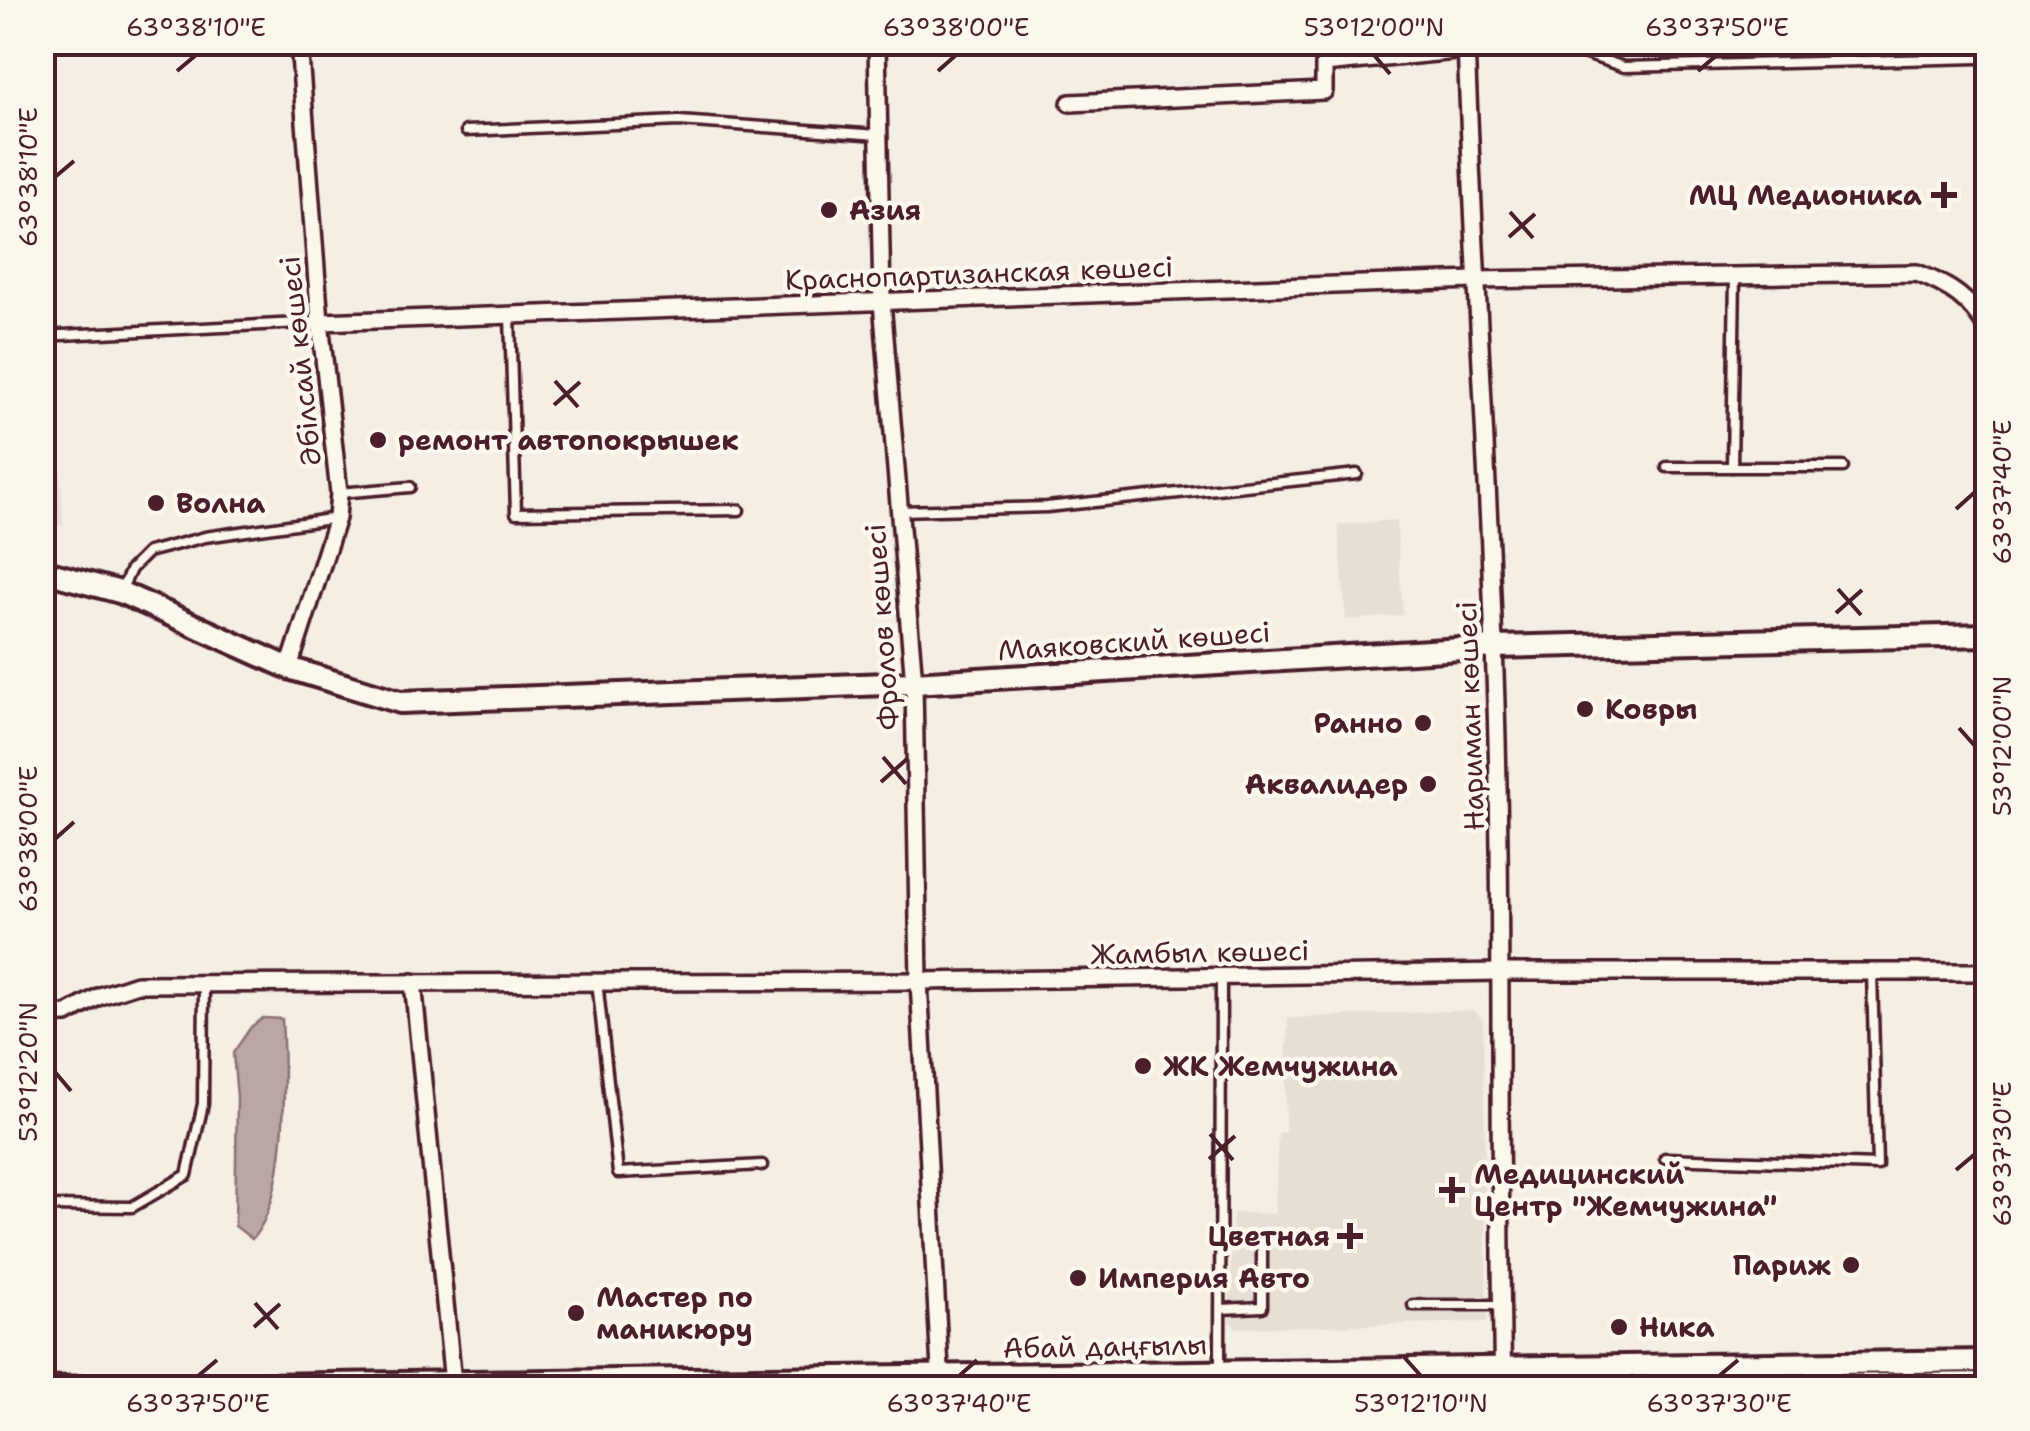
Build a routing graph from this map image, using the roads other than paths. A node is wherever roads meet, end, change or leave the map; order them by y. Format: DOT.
graph roads {
  1 [pos="298,42"];
  2 [pos="877,42"];
  3 [pos="1466,46"];
  4 [pos="1988,54"];
  5 [pos="1070,103"];
  6 [pos="466,131"];
  7 [pos="879,135"];
  8 [pos="1735,276"];
  9 [pos="1474,280"];
  10 [pos="882,302"];
  11 [pos="1983,313"];
  12 [pos="510,316"];
  13 [pos="320,322"];
  14 [pos="1988,331"];
  15 [pos="42,336"];
  16 [pos="1668,467"];
  17 [pos="1732,467"];
  18 [pos="1842,467"];
  19 [pos="1356,474"];
  20 [pos="410,487"];
  21 [pos="338,493"];
  22 [pos="739,510"];
  23 [pos="900,511"];
  24 [pos="337,518"];
  25 [pos="42,570"];
  26 [pos="120,592"];
  27 [pos="1988,635"];
  28 [pos="1494,646"];
  29 [pos="289,668"];
  30 [pos="914,682"];
  31 [pos="1502,972"];
  32 [pos="1872,972"];
  33 [pos="1988,972"];
  34 [pos="1220,976"];
  35 [pos="597,981"];
  36 [pos="919,981"];
  37 [pos="413,982"];
  38 [pos="204,984"];
  39 [pos="42,1015"];
  40 [pos="1665,1158"];
  41 [pos="762,1166"];
  42 [pos="42,1206"];
  43 [pos="1262,1244"];
  44 [pos="1413,1305"];
  45 [pos="1502,1305"];
  46 [pos="1220,1309"];
  47 [pos="1988,1361"];
  48 [pos="1220,1372"];
  49 [pos="1503,1378"];
  50 [pos="941,1382"];
  51 [pos="453,1383"];
  52 [pos="1988,1383"];
  53 [pos="1892,1386"];
  54 [pos="1929,1386"];
  55 [pos="42,1388"];
  56 [pos="1602,1388"];
  1 -- 13 [label="street, Әбілсай көшесі"];
  2 -- 7 [label="street, Фролов көшесі"];
  3 -- 4 [label="lane"];
  3 -- 5 [label="street"];
  3 -- 9 [label="street, Нариман көшесі"];
  6 -- 7 [label="lane"];
  7 -- 10 [label="street, Фролов көшесі"];
  8 -- 9 [label="street, Краснопартизанская көшесі"];
  8 -- 11 [label="street, Краснопартизанская көшесі"];
  8 -- 17 [label="lane"];
  9 -- 10 [label="street, Краснопартизанская көшесі"];
  9 -- 28 [label="street, Нариман көшесі"];
  10 -- 12 [label="street, Краснопартизанская көшесі"];
  10 -- 23 [label="street, Фролов көшесі"];
  11 -- 14 [label="street"];
  12 -- 13 [label="street, Краснопартизанская көшесі"];
  12 -- 22 [label="lane"];
  13 -- 15 [label="lane, Краснопартизанская көшесі"];
  13 -- 21 [label="street, Әбілсай көшесі"];
  16 -- 17 [label="lane"];
  17 -- 18 [label="lane"];
  19 -- 23 [label="lane"];
  20 -- 21 [label="lane"];
  21 -- 24 [label="street, Әбілсай көшесі"];
  23 -- 30 [label="street, Фролов көшесі"];
  24 -- 26 [label="lane"];
  24 -- 29 [label="street, Әбілсай көшесі"];
  25 -- 26 [label="main road, Маяковский көшесі"];
  26 -- 29 [label="main road, Маяковский көшесі"];
  27 -- 28 [label="main road, Маяковский көшесі"];
  28 -- 30 [label="main road, Маяковский көшесі"];
  28 -- 31 [label="street, Нариман көшесі"];
  29 -- 30 [label="main road, Маяковский көшесі"];
  30 -- 36 [label="street, Фролов көшесі"];
  31 -- 32 [label="street, Жамбыл көшесі"];
  31 -- 34 [label="street, Жамбыл көшесі"];
  31 -- 45 [label="street, Нариман көшесі"];
  32 -- 33 [label="street, Жамбыл көшесі"];
  32 -- 40 [label="lane"];
  34 -- 36 [label="street, Жамбыл көшесі"];
  34 -- 46 [label="lane"];
  35 -- 36 [label="street, Жамбыл көшесі"];
  35 -- 37 [label="street, Жамбыл көшесі"];
  35 -- 41 [label="lane"];
  36 -- 50 [label="street, Фролов көшесі"];
  37 -- 38 [label="street, Жамбыл көшесі"];
  37 -- 51 [label="street"];
  38 -- 39 [label="street, Жамбыл көшесі"];
  38 -- 42 [label="lane"];
  43 -- 46 [label="lane"];
  44 -- 45 [label="lane"];
  45 -- 49 [label="street, Нариман көшесі"];
  46 -- 48 [label="lane"];
  47 -- 49 [label="main road, Абай даңғылы"];
  48 -- 49 [label="main road, Абай даңғылы"];
  48 -- 50 [label="main road, Абай даңғылы"];
  50 -- 51 [label="main road, Абай даңғылы"];
  51 -- 55 [label="main road, Абай даңғылы"];
  52 -- 54 [label="main road"];
  53 -- 54 [label="main road"];
  53 -- 56 [label="main road"];
}
